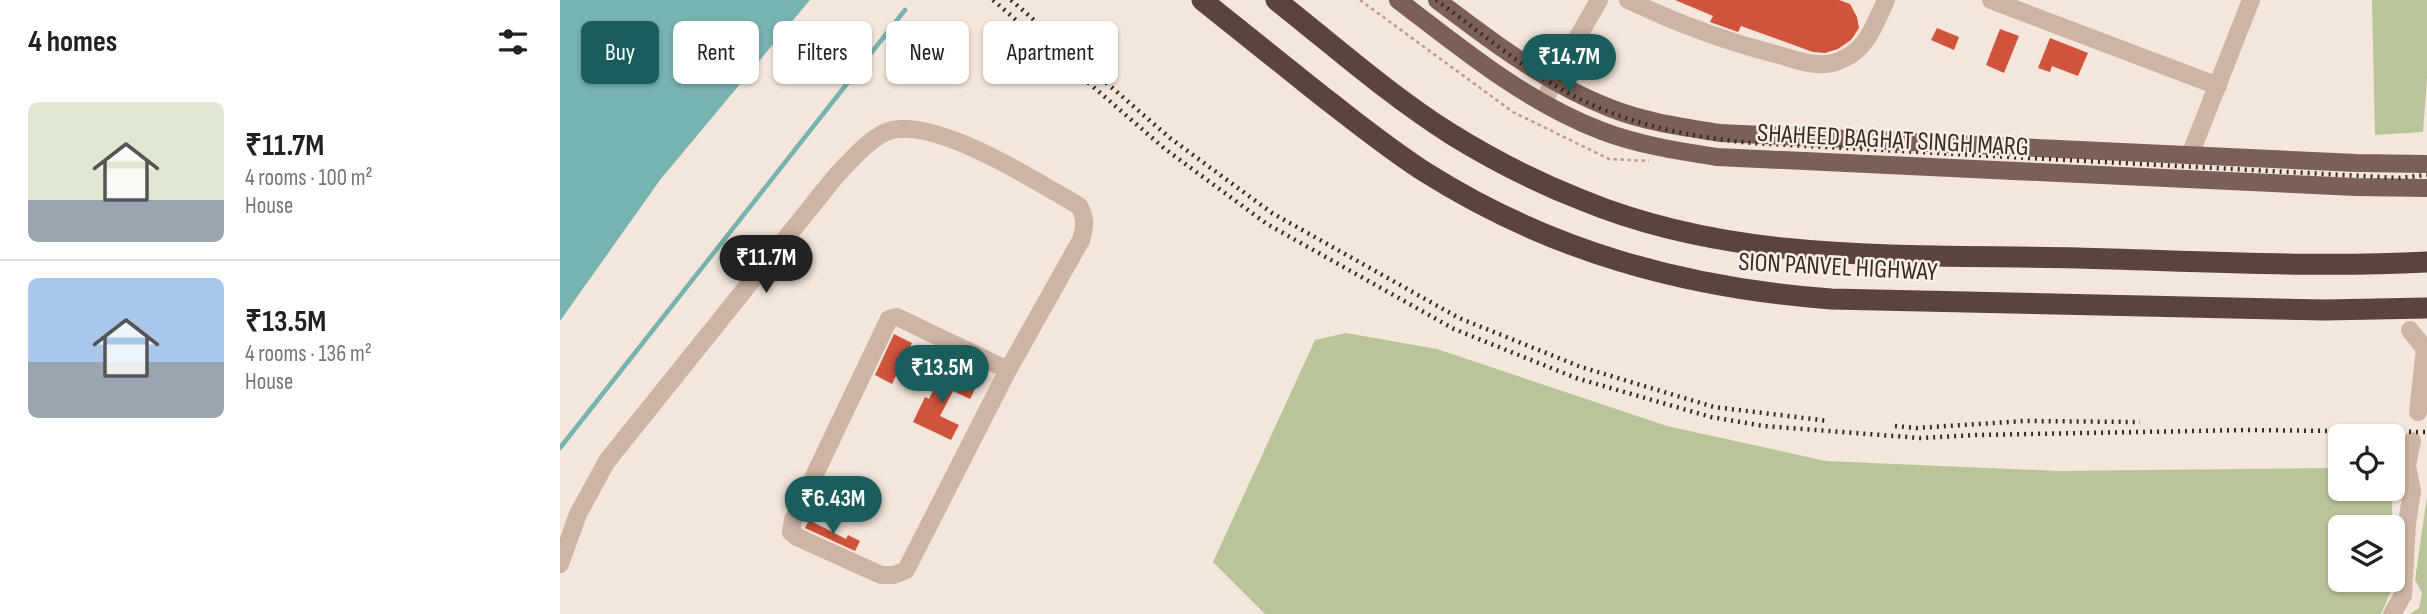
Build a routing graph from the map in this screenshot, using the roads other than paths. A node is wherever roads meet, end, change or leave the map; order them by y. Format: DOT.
graph roads {
  1 [pos="1202,0"];
  2 [pos="1276,0"];
  3 [pos="1398,0"];
  4 [pos="1437,0"];
  5 [pos="1599,0"];
  6 [pos="1628,0"];
  7 [pos="1886,0"];
  8 [pos="1991,0"];
  9 [pos="2251,0"];
  10 [pos="1658,7"];
  11 [pos="1557,75"];
  12 [pos="2218,86"];
  13 [pos="1544,103"];
  14 [pos="2190,155"];
  15 [pos="2427,164"];
  16 [pos="2427,188"];
  17 [pos="2427,262"];
  18 [pos="2427,308"];
  19 [pos="2410,330"];
  20 [pos="1008,370"];
  21 [pos="2418,412"];
  22 [pos="2412,440"];
  23 [pos="560,564"];
  24 [pos="2392,614"];
  1 -- 18 [label="highway, SION PANVEL HIGHWAY"];
  2 -- 17 [label="highway, SION PANVEL HIGHWAY"];
  3 -- 13 [label="main road, SHAHEED BAGHAT SINGH MARG"];
  4 -- 11 [label="main road, SHAHEED BAGHAT SINGH MARG"];
  5 -- 11 [label="street"];
  6 -- 10 [label="street"];
  7 -- 10 [label="street"];
  8 -- 12 [label="street"];
  9 -- 12 [label="street"];
  11 -- 13 [label="street"];
  11 -- 14 [label="main road, SHAHEED BAGHAT SINGH MARG"];
  12 -- 14 [label="street"];
  13 -- 16 [label="main road, SHAHEED BAGHAT SINGH MARG"];
  14 -- 15 [label="main road, SHAHEED BAGHAT SINGH MARG"];
  19 -- 21 [label="street"];
  20 -- 20 [label="street"];
  20 -- 23 [label="street"];
  22 -- 24 [label="street"];
}
